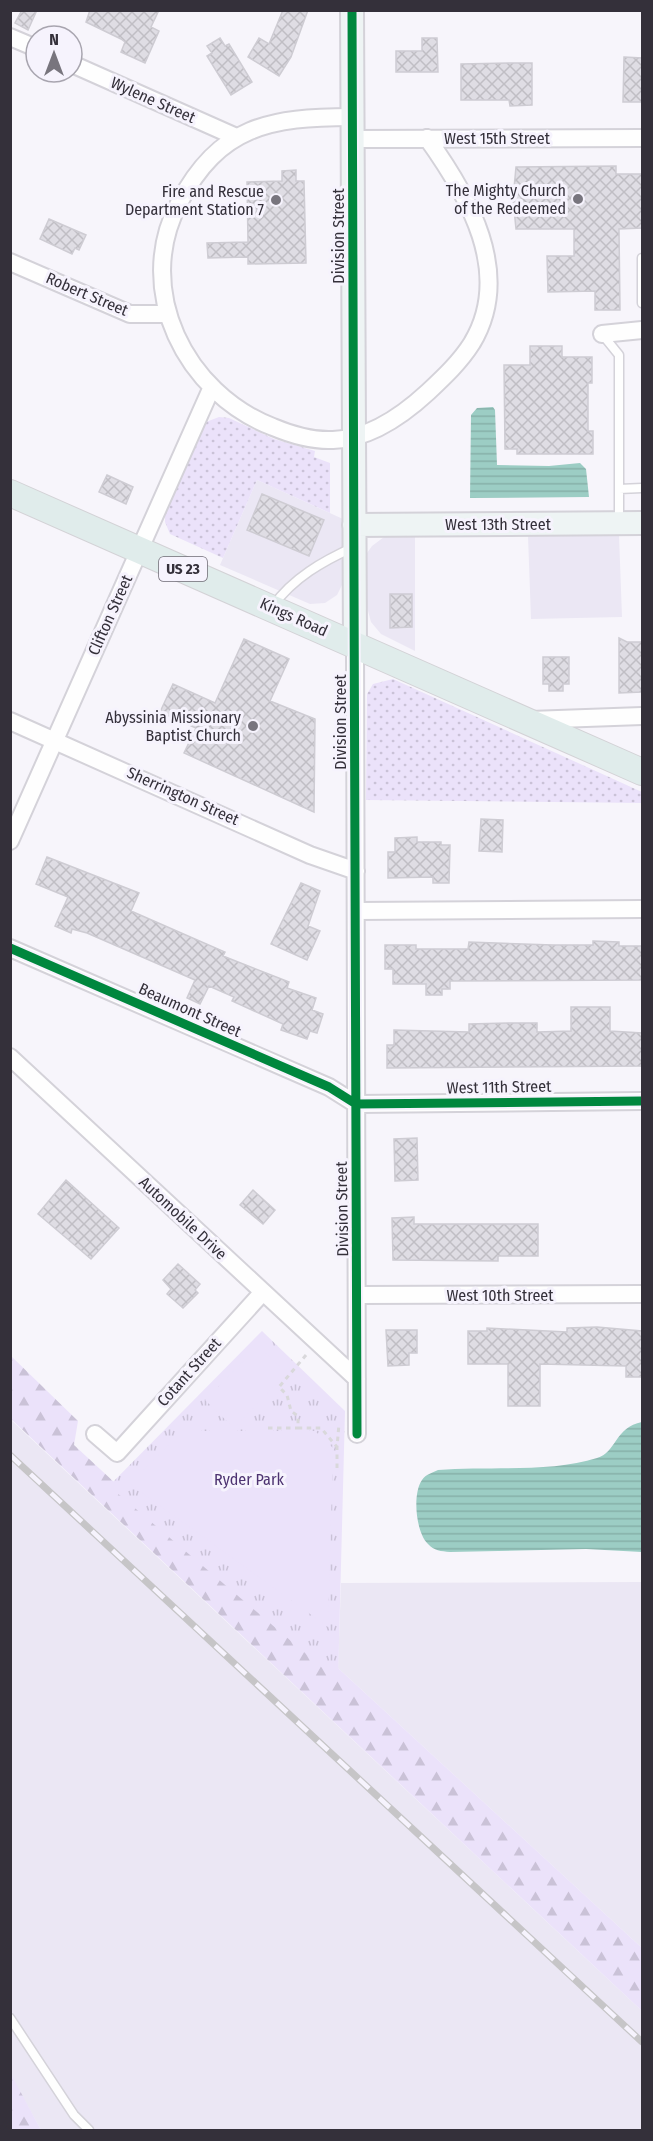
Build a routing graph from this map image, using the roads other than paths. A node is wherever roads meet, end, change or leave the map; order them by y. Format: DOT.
graph roads {
  1 [pos="352,10"];
  2 [pos="10,37"];
  3 [pos="24,43"];
  4 [pos="84,69"];
  5 [pos="352,117"];
  6 [pos="234,136"];
  7 [pos="426,138"];
  8 [pos="642,138"];
  9 [pos="352,139"];
  10 [pos="642,258"];
  11 [pos="10,262"];
  12 [pos="642,303"];
  13 [pos="167,314"];
  14 [pos="642,330"];
  15 [pos="602,334"];
  16 [pos="211,389"];
  17 [pos="353,438"];
  18 [pos="642,488"];
  19 [pos="619,489"];
  20 [pos="10,493"];
  21 [pos="619,523"];
  22 [pos="642,523"];
  23 [pos="354,536"];
  24 [pos="138,550"];
  25 [pos="272,608"];
  26 [pos="355,644"];
  27 [pos="642,716"];
  28 [pos="525,720"];
  29 [pos="10,721"];
  30 [pos="55,740"];
  31 [pos="642,772"];
  32 [pos="10,841"];
  33 [pos="356,871"];
  34 [pos="642,909"];
  35 [pos="356,912"];
  36 [pos="10,948"];
  37 [pos="10,1057"];
  38 [pos="642,1101"];
  39 [pos="356,1104"];
  40 [pos="263,1292"];
  41 [pos="642,1294"];
  42 [pos="358,1295"];
  43 [pos="357,1379"];
  44 [pos="95,1434"];
  45 [pos="357,1434"];
  46 [pos="10,2018"];
  47 [pos="89,2130"];
  1 -- 5 [label="street, Division Street"];
  2 -- 3 [label="street"];
  4 -- 6 [label="street, Wylene Street"];
  5 -- 6 [label="street"];
  5 -- 9 [label="street, Division Street"];
  6 -- 13 [label="street"];
  7 -- 8 [label="street, West 15th Street"];
  7 -- 9 [label="street, West 15th Street"];
  7 -- 17 [label="street"];
  9 -- 17 [label="street, Division Street"];
  10 -- 12 [label="lane"];
  11 -- 13 [label="street, Robert Street"];
  13 -- 16 [label="street"];
  14 -- 15 [label="street"];
  15 -- 19 [label="lane"];
  16 -- 17 [label="street"];
  16 -- 24 [label="street, Clifton Street"];
  17 -- 23 [label="street, Division Street"];
  18 -- 19 [label="lane"];
  19 -- 21 [label="lane"];
  20 -- 24 [label="main road, Kings Road / US 23"];
  21 -- 22 [label="street, West 13th Street"];
  21 -- 23 [label="street, West 13th Street"];
  23 -- 25 [label="lane"];
  23 -- 26 [label="street, Division Street"];
  24 -- 25 [label="main road, Kings Road / US 23"];
  24 -- 30 [label="street, Clifton Street"];
  25 -- 26 [label="main road, Kings Road / US 23"];
  26 -- 28 [label="main road, Kings Road / US 23"];
  26 -- 33 [label="street, Division Street"];
  27 -- 28 [label="street"];
  28 -- 31 [label="main road, Kings Road / US 23"];
  29 -- 30 [label="street, Sherrington Street"];
  30 -- 32 [label="street, Clifton Street"];
  30 -- 33 [label="street, Sherrington Street"];
  33 -- 35 [label="street, Division Street"];
  34 -- 35 [label="street"];
  35 -- 39 [label="street, Division Street"];
  36 -- 39 [label="street, Beaumont Street"];
  37 -- 40 [label="street, Automobile Drive"];
  38 -- 39 [label="street, West 11th Street"];
  39 -- 42 [label="street, Division Street"];
  40 -- 43 [label="street, Automobile Drive"];
  40 -- 44 [label="street, Cotant Street"];
  41 -- 42 [label="street, West 10th Street"];
  42 -- 43 [label="street, Division Street"];
  43 -- 45 [label="street, Division Street"];
  46 -- 47 [label="lane"];
}
